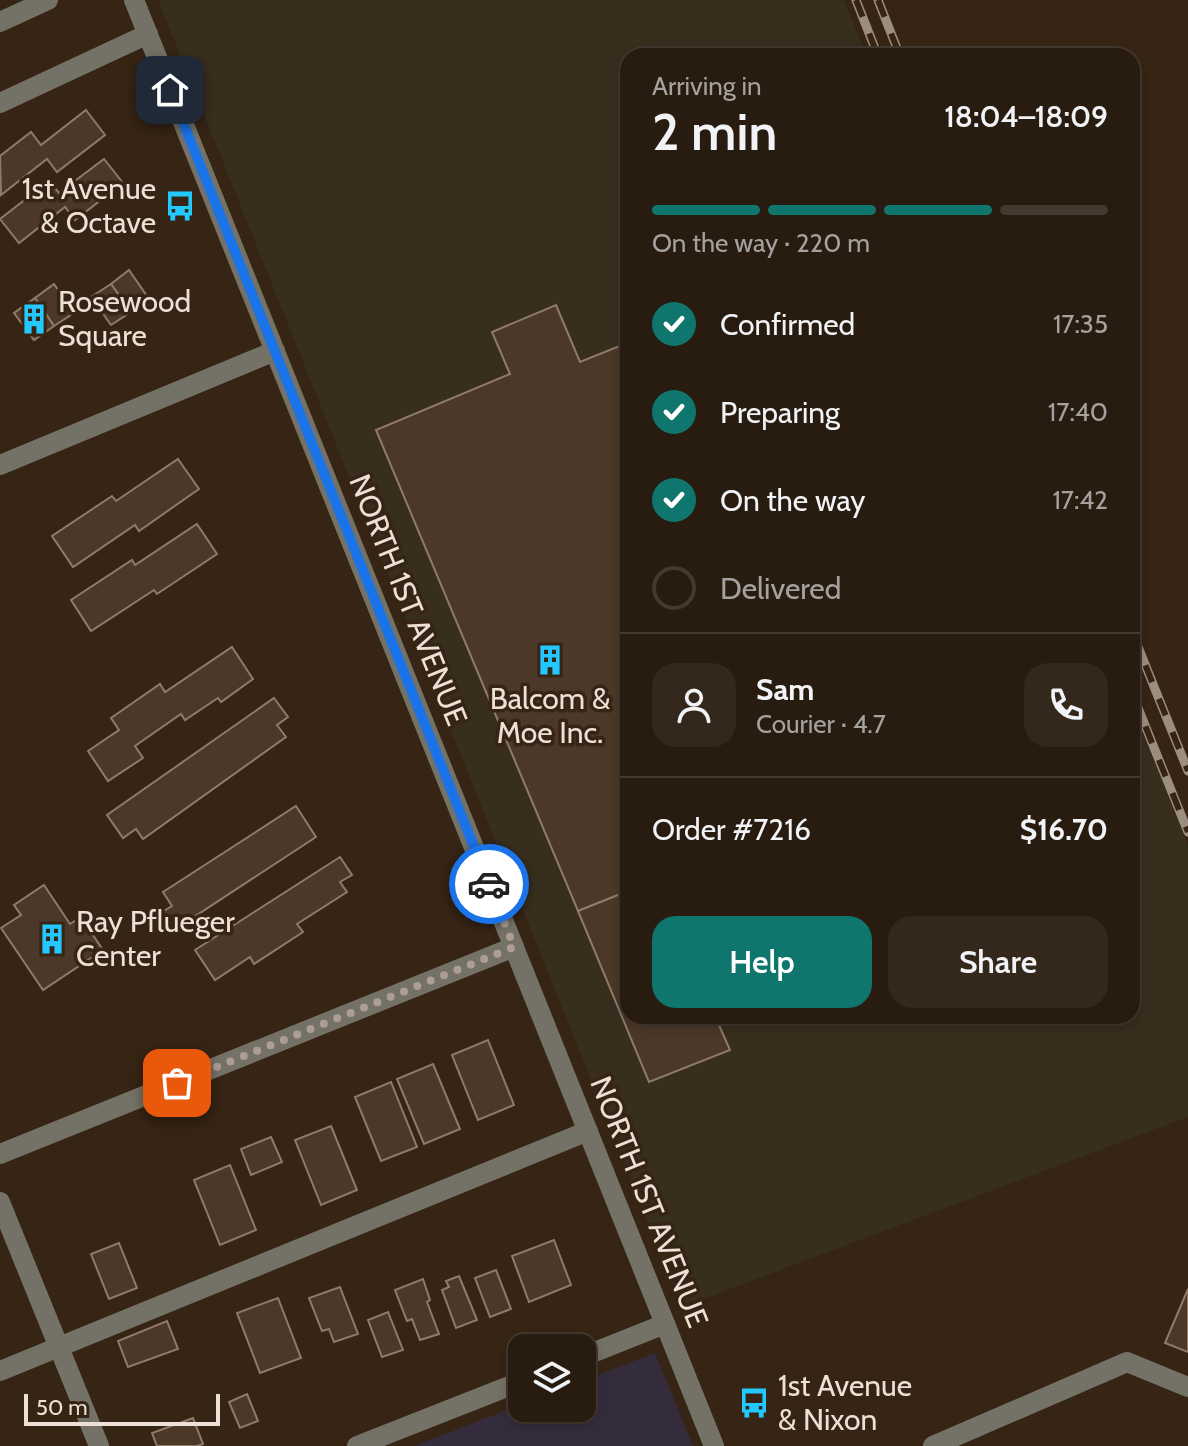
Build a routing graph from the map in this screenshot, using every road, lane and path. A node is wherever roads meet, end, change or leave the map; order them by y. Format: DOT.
graph roads {
  1 [pos="48,0"];
  2 [pos="134,0"];
  3 [pos="0,22"];
  4 [pos="148,34"];
  5 [pos="0,103"];
  6 [pos="275,351"];
  7 [pos="0,465"];
  8 [pos="514,947"];
  9 [pos="588,1131"];
  10 [pos="0,1154"];
  11 [pos="0,1202"];
  12 [pos="665,1324"];
  13 [pos="59,1347"];
  14 [pos="596,1351"];
  15 [pos="0,1371"];
  16 [pos="508,1387"];
  17 [pos="1188,1387"];
  18 [pos="99,1446"];
  19 [pos="357,1446"];
  20 [pos="714,1446"];
  21 [pos="933,1446"];
  1 -- 3 [label="street"];
  2 -- 4 [label="street, NORTH 1ST AVENUE"];
  4 -- 5 [label="street"];
  4 -- 6 [label="street, NORTH 1ST AVENUE"];
  6 -- 7 [label="street"];
  6 -- 8 [label="street, NORTH 1ST AVENUE"];
  8 -- 9 [label="street, NORTH 1ST AVENUE"];
  8 -- 10 [label="street"];
  9 -- 12 [label="street, NORTH 1ST AVENUE"];
  9 -- 13 [label="street"];
  11 -- 13 [label="street"];
  12 -- 14 [label="street"];
  12 -- 20 [label="street, NORTH 1ST AVENUE"];
  13 -- 15 [label="street"];
  13 -- 18 [label="street"];
  16 -- 19 [label="street"];
  17 -- 21 [label="street"];
}
